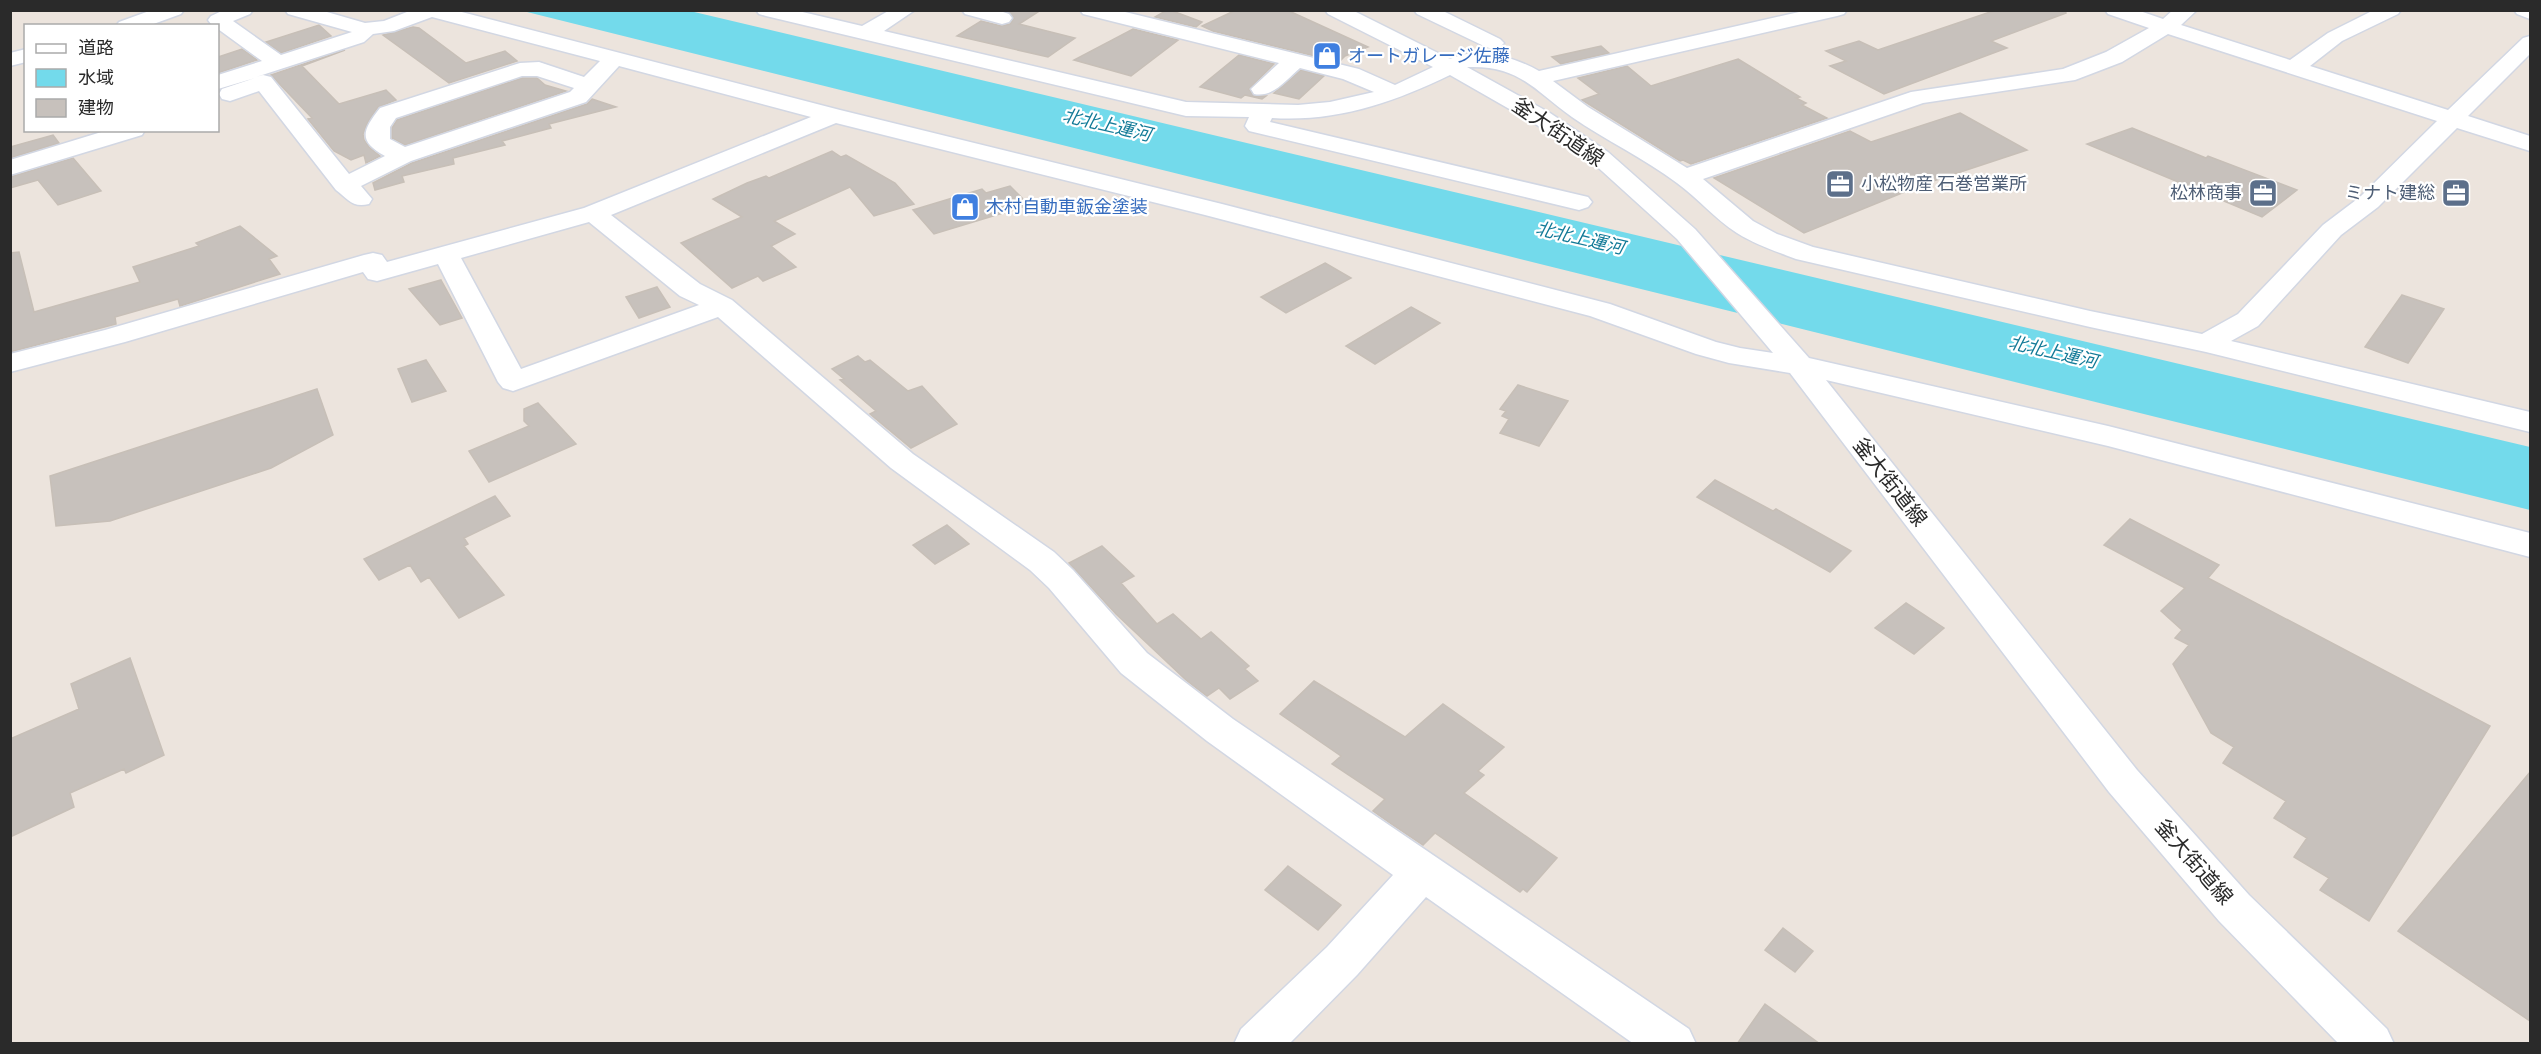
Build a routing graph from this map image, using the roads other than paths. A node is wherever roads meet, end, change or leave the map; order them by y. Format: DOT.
graph roads {
  1 [pos="174,10"];
  2 [pos="295,10"];
  3 [pos="766,10"];
  4 [pos="905,10"];
  5 [pos="972,10"];
  6 [pos="1090,10"];
  7 [pos="1335,10"];
  8 [pos="1424,10"];
  9 [pos="1837,10"];
  10 [pos="2115,10"];
  11 [pos="2187,10"];
  12 [pos="2391,10"];
  13 [pos="2524,10"];
  14 [pos="240,11"];
  15 [pos="429,11"];
  16 [pos="2530,13"];
  17 [pos="140,15"];
  18 [pos="1002,18"];
  19 [pos="2165,27"];
  20 [pos="365,29"];
  21 [pos="866,33"];
  22 [pos="2530,42"];
  23 [pos="1493,43"];
  24 [pos="614,59"];
  25 [pos="1296,60"];
  26 [pos="277,62"];
  27 [pos="1448,66"];
  28 [pos="2293,68"];
  29 [pos="1536,78"];
  30 [pos="219,81"];
  31 [pos="588,86"];
  32 [pos="1395,93"];
  33 [pos="219,99"];
  34 [pos="1263,100"];
  35 [pos="834,116"];
  36 [pos="2455,119"];
  37 [pos="127,132"];
  38 [pos="2530,144"];
  39 [pos="403,156"];
  40 [pos="10,168"];
  41 [pos="1685,177"];
  42 [pos="1579,202"];
  43 [pos="593,213"];
  44 [pos="446,254"];
  45 [pos="722,306"];
  46 [pos="2206,343"];
  47 [pos="1788,354"];
  48 [pos="10,363"];
  49 [pos="2530,422"];
  50 [pos="2530,545"];
  51 [pos="1422,872"];
  52 [pos="1257,1044"];
  53 [pos="1673,1044"];
  54 [pos="2372,1044"];
  1 -- 17 [label="street"];
  2 -- 20 [label="street"];
  3 -- 21 [label="street"];
  4 -- 21 [label="street"];
  5 -- 18 [label="street"];
  6 -- 25 [label="street"];
  7 -- 27 [label="street, 釜大街道線"];
  8 -- 23 [label="street"];
  9 -- 29 [label="street"];
  10 -- 19 [label="street"];
  11 -- 19 [label="street"];
  12 -- 28 [label="street"];
  13 -- 16 [label="street"];
  14 -- 26 [label="street"];
  15 -- 20 [label="street"];
  15 -- 24 [label="street"];
  19 -- 28 [label="street"];
  19 -- 41 [label="street"];
  20 -- 26 [label="street"];
  21 -- 34 [label="street"];
  22 -- 36 [label="street"];
  24 -- 31 [label="street"];
  24 -- 35 [label="street"];
  25 -- 32 [label="street"];
  25 -- 34 [label="street"];
  26 -- 30 [label="street"];
  27 -- 29 [label="street"];
  27 -- 32 [label="street"];
  27 -- 47 [label="street, 釜大街道線"];
  28 -- 36 [label="street"];
  29 -- 41 [label="street"];
  31 -- 39 [label="street"];
  31 -- 39 [label="street"];
  32 -- 34 [label="street"];
  33 -- 39 [label="street"];
  34 -- 42 [label="street"];
  35 -- 43 [label="street"];
  35 -- 47 [label="street"];
  36 -- 38 [label="street"];
  36 -- 46 [label="street"];
  37 -- 40 [label="street"];
  41 -- 46 [label="street"];
  43 -- 44 [label="street"];
  43 -- 45 [label="street"];
  44 -- 45 [label="street"];
  44 -- 48 [label="street"];
  45 -- 51 [label="street"];
  46 -- 49 [label="street"];
  47 -- 50 [label="street"];
  47 -- 54 [label="street, 釜大街道線"];
  51 -- 52 [label="street"];
  51 -- 53 [label="street"];
}
